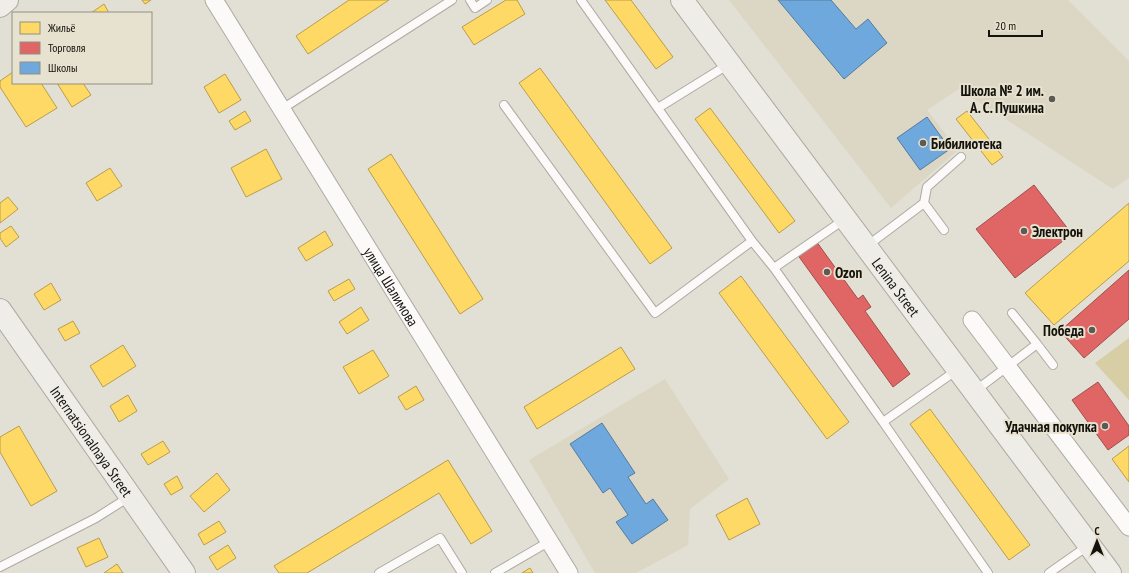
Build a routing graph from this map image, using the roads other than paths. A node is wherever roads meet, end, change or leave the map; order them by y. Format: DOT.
graph roads {
  1 [pos="7,0"];
  2 [pos="214,0"];
  3 [pos="452,0"];
  4 [pos="470,0"];
  5 [pos="487,0"];
  6 [pos="581,0"];
  7 [pos="682,0"];
  8 [pos="0,6"];
  9 [pos="730,63"];
  10 [pos="504,105"];
  11 [pos="658,108"];
  12 [pos="282,109"];
  13 [pos="961,157"];
  14 [pos="924,203"];
  15 [pos="845,219"];
  16 [pos="944,230"];
  17 [pos="752,241"];
  18 [pos="866,247"];
  19 [pos="774,268"];
  20 [pos="0,310"];
  21 [pos="1012,313"];
  22 [pos="972,320"];
  23 [pos="1037,344"];
  24 [pos="1053,365"];
  25 [pos="1007,367"];
  26 [pos="957,370"];
  27 [pos="974,392"];
  28 [pos="883,422"];
  29 [pos="130,497"];
  30 [pos="1129,527"];
  31 [pos="550,541"];
  32 [pos="1090,545"];
  33 [pos="0,567"];
  34 [pos="184,573"];
  35 [pos="379,573"];
  36 [pos="462,573"];
  37 [pos="495,573"];
  38 [pos="569,573"];
  39 [pos="988,573"];
  40 [pos="1049,573"];
  41 [pos="1110,573"];
  1 -- 8 [label="street"];
  2 -- 12 [label="street, улица Шалимова"];
  3 -- 12 [label="lane"];
  4 -- 5 [label="lane"];
  6 -- 11 [label="lane"];
  7 -- 9 [label="street, Lenina Street"];
  9 -- 11 [label="lane"];
  9 -- 15 [label="street, Lenina Street"];
  10 -- 17 [label="lane"];
  11 -- 17 [label="lane"];
  12 -- 31 [label="street, улица Шалимова"];
  13 -- 14 [label="lane"];
  14 -- 16 [label="lane"];
  14 -- 18 [label="lane"];
  15 -- 18 [label="street, Lenina Street"];
  15 -- 19 [label="lane"];
  17 -- 19 [label="lane"];
  18 -- 26 [label="street, Lenina Street"];
  19 -- 28 [label="lane"];
  20 -- 29 [label="street, Internatsionalnaya Street"];
  21 -- 23 [label="lane"];
  22 -- 25 [label="street"];
  23 -- 24 [label="lane"];
  23 -- 25 [label="lane"];
  25 -- 27 [label="lane"];
  25 -- 30 [label="street"];
  26 -- 27 [label="street, Lenina Street"];
  26 -- 28 [label="lane"];
  27 -- 32 [label="street, Lenina Street"];
  28 -- 39 [label="lane"];
  29 -- 33 [label="lane"];
  29 -- 34 [label="street, Internatsionalnaya Street"];
  31 -- 37 [label="lane"];
  31 -- 38 [label="street, улица Шалимова"];
  32 -- 40 [label="lane"];
  32 -- 41 [label="street, Lenina Street"];
  35 -- 36 [label="lane"];
}
